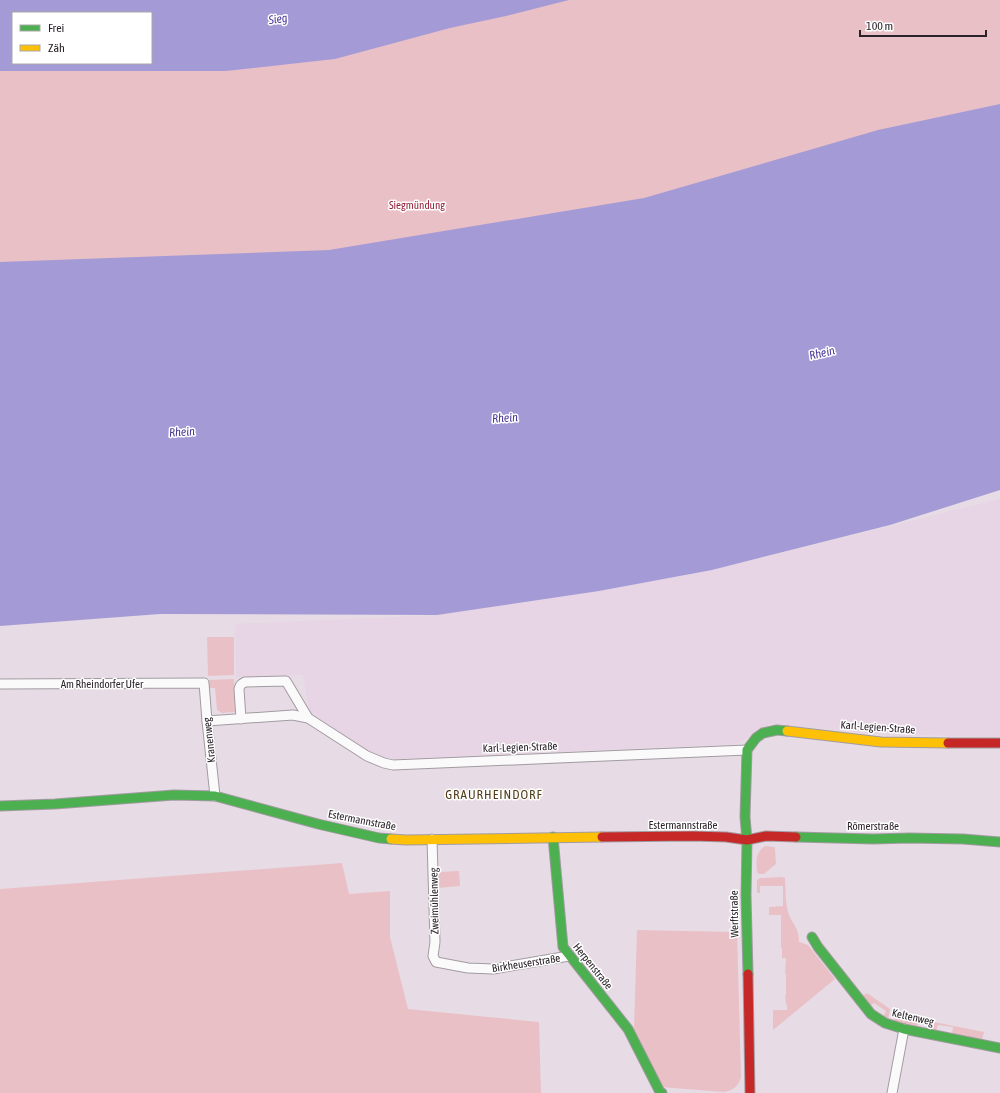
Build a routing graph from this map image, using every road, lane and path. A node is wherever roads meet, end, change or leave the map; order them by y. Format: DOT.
graph roads {
  1 [pos="0,684"];
  2 [pos="204,684"];
  3 [pos="308,718"];
  4 [pos="241,719"];
  5 [pos="207,721"];
  6 [pos="1000,743"];
  7 [pos="747,750"];
  8 [pos="215,796"];
  9 [pos="0,806"];
  10 [pos="553,837"];
  11 [pos="432,839"];
  12 [pos="747,840"];
  13 [pos="1000,842"];
  14 [pos="812,937"];
  15 [pos="569,956"];
  16 [pos="436,962"];
  17 [pos="904,1029"];
  18 [pos="1000,1048"];
  19 [pos="662,1093"];
  20 [pos="750,1093"];
  21 [pos="892,1093"];
  1 -- 2 [label="street, Am Rheindorfer Ufer"];
  2 -- 5 [label="street, Kranenweg"];
  3 -- 4 [label="street, Karl-Legien-Straße"];
  3 -- 4 [label="street, Karl-Legien-Straße"];
  3 -- 7 [label="street, Karl-Legien-Straße"];
  4 -- 5 [label="street, Karl-Legien-Straße"];
  5 -- 8 [label="street, Kranenweg"];
  6 -- 7 [label="street, Karl-Legien-Straße"];
  7 -- 12 [label="street, Werftstraße"];
  8 -- 9 [label="street, Estermannstraße"];
  8 -- 11 [label="street, Estermannstraße"];
  10 -- 11 [label="street, Estermannstraße"];
  10 -- 12 [label="street, Estermannstraße"];
  10 -- 15 [label="street, Herpenstraße"];
  11 -- 16 [label="street, Zweimühlenweg"];
  12 -- 13 [label="street, Römerstraße"];
  12 -- 20 [label="street, Werftstraße"];
  14 -- 17 [label="street, Keltenweg"];
  15 -- 16 [label="street, Birkheuserstraße"];
  15 -- 19 [label="street, Herpenstraße"];
  17 -- 18 [label="street, Keltenweg"];
  17 -- 21 [label="street"];
}
